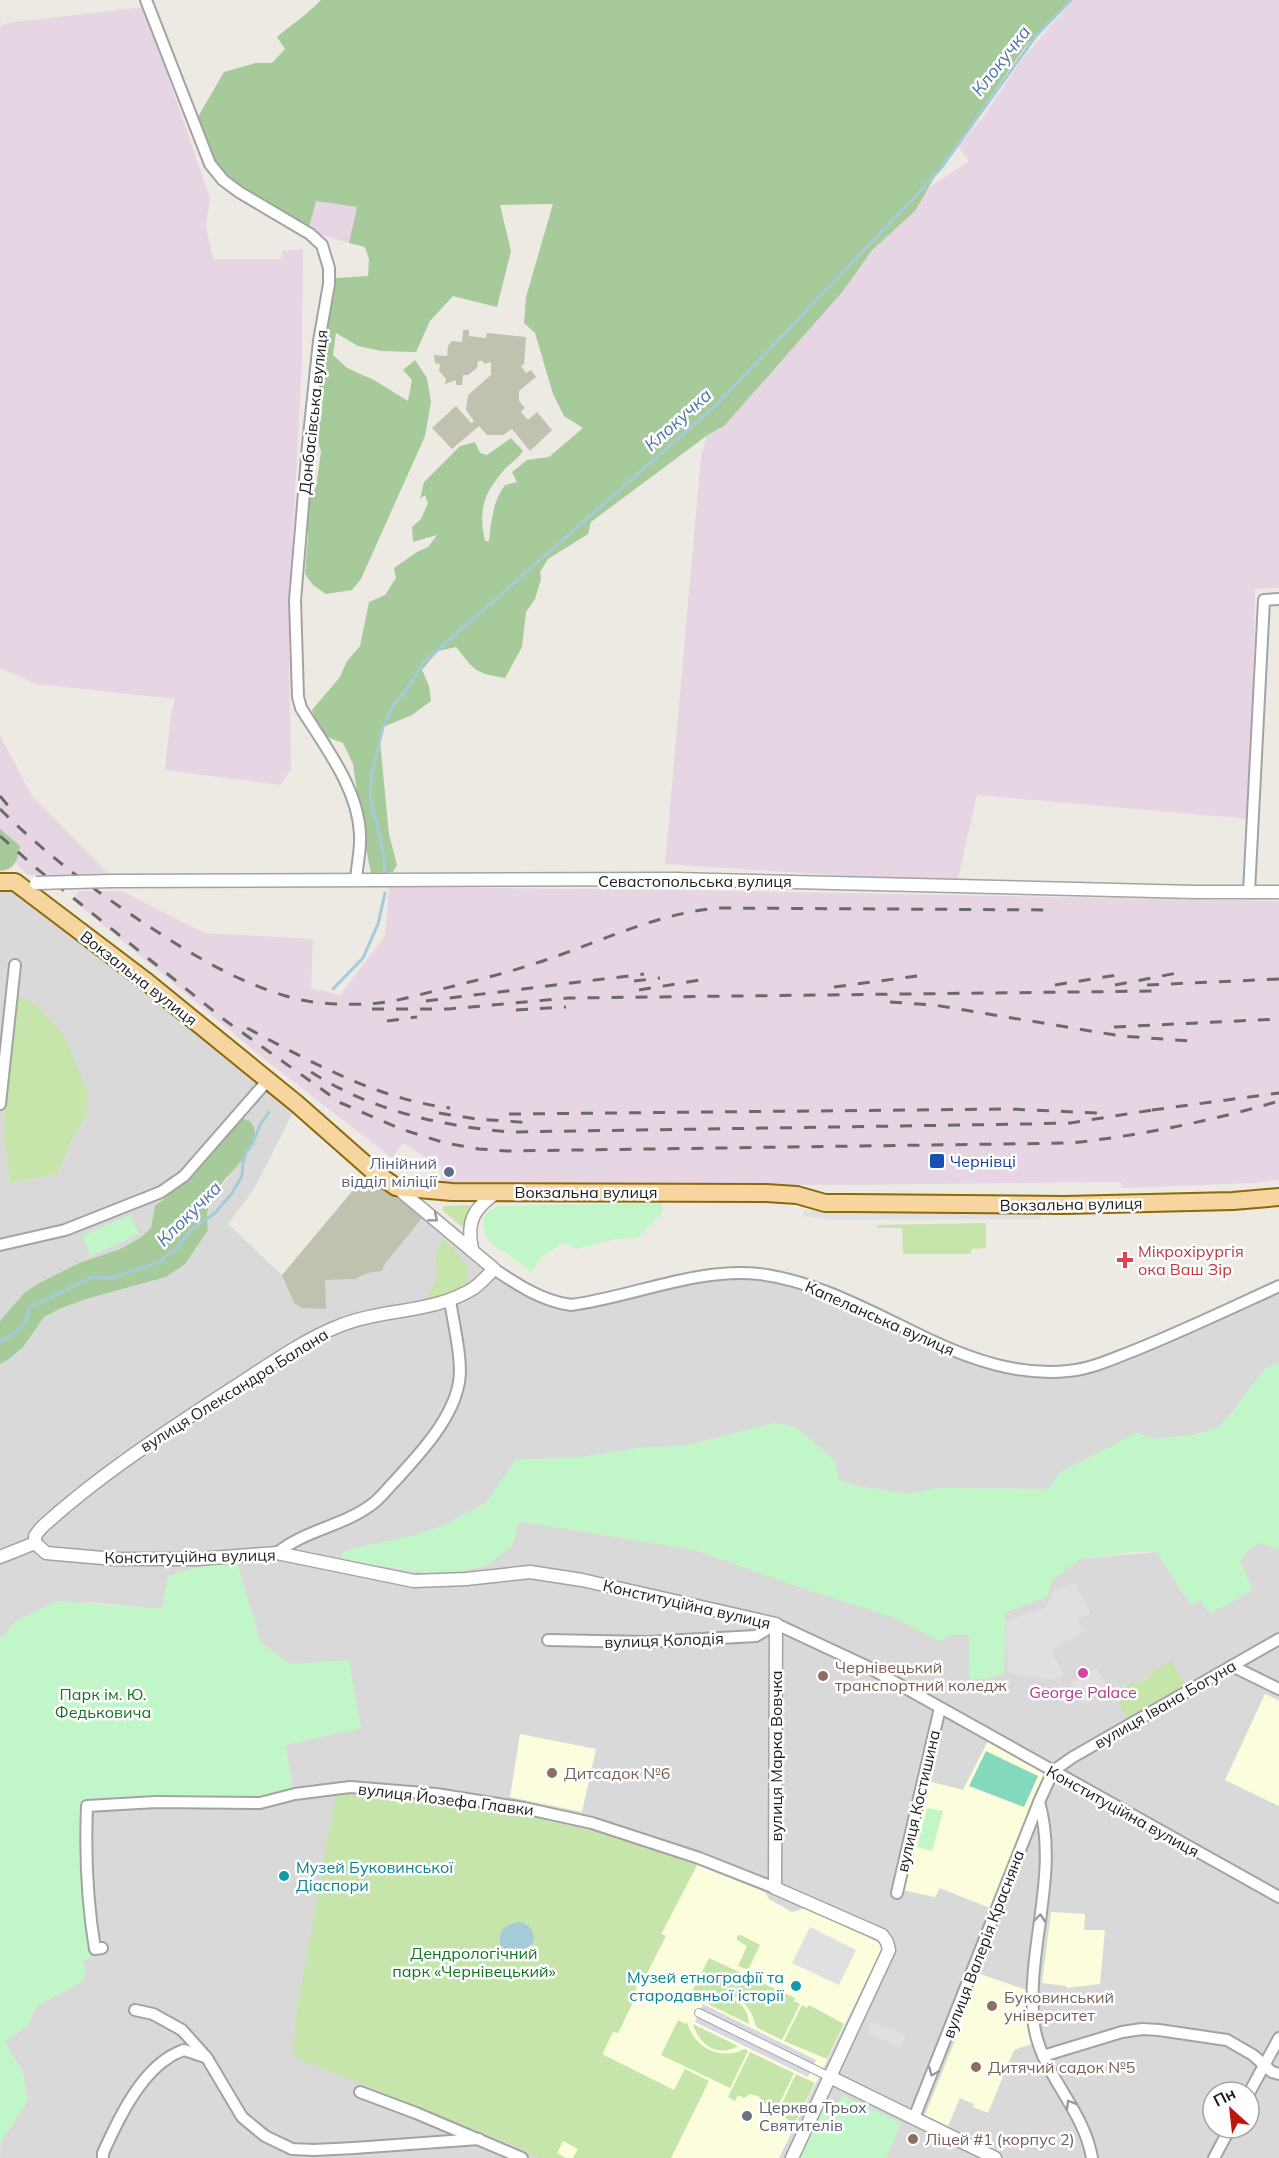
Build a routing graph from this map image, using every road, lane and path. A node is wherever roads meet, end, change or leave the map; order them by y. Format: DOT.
graph roads {
  1 [pos="146,0"];
  2 [pos="1279,599"];
  3 [pos="356,880"];
  4 [pos="8,882"];
  5 [pos="1249,892"];
  6 [pos="1279,892"];
  7 [pos="15,965"];
  8 [pos="268,1080"];
  9 [pos="0,1104"];
  10 [pos="396,1187"];
  11 [pos="464,1192"];
  12 [pos="498,1192"];
  13 [pos="1279,1197"];
  14 [pos="477,1209"];
  15 [pos="0,1245"];
  16 [pos="472,1249"];
  17 [pos="494,1269"];
  18 [pos="1279,1286"];
  19 [pos="450,1300"];
  20 [pos="35,1543"];
  21 [pos="277,1552"];
  22 [pos="0,1557"];
  23 [pos="776,1624"];
  24 [pos="1279,1639"];
  25 [pos="548,1640"];
  26 [pos="1232,1666"];
  27 [pos="1279,1689"];
  28 [pos="940,1708"];
  29 [pos="1053,1771"];
  30 [pos="1039,1802"];
  31 [pos="775,1888"];
  32 [pos="897,1893"];
  33 [pos="1279,1897"];
  34 [pos="102,1948"];
  35 [pos="135,2010"];
  36 [pos="699,2013"];
  37 [pos="1279,2038"];
  38 [pos="1043,2056"];
  39 [pos="207,2058"];
  40 [pos="1264,2065"];
  41 [pos="1279,2074"];
  42 [pos="830,2077"];
  43 [pos="1256,2080"];
  44 [pos="360,2092"];
  45 [pos="914,2118"];
  46 [pos="478,2139"];
  47 [pos="1224,2140"];
  48 [pos="103,2158"];
  49 [pos="522,2158"];
  50 [pos="792,2158"];
  51 [pos="995,2158"];
  52 [pos="1092,2158"];
  53 [pos="1214,2158"];
  1 -- 3 [label="street, Донбасівська вулиця"];
  2 -- 5 [label="street"];
  3 -- 4 [label="street, Севастопольська вулиця, bridge"];
  3 -- 5 [label="street, Севастопольська вулиця"];
  4 -- 8 [label="main road, Вокзальна вулиця"];
  5 -- 6 [label="street, Севастопольська вулиця"];
  7 -- 9 [label="street"];
  8 -- 10 [label="main road, Вокзальна вулиця"];
  8 -- 15 [label="street"];
  10 -- 11 [label="main road, Вокзальна вулиця"];
  10 -- 16 [label="street, Капеланська вулиця, one-way"];
  11 -- 12 [label="main road, Вокзальна вулиця"];
  11 -- 14 [label="street"];
  12 -- 13 [label="main road, Вокзальна вулиця"];
  12 -- 14 [label="street"];
  14 -- 16 [label="street"];
  16 -- 17 [label="street, Капеланська вулиця"];
  17 -- 18 [label="street, Капеланська вулиця"];
  17 -- 19 [label="street, вулиця Олександра Балана"];
  19 -- 20 [label="street, вулиця Олександра Балана"];
  19 -- 21 [label="street"];
  20 -- 21 [label="street, Конституційна вулиця"];
  20 -- 22 [label="street"];
  21 -- 23 [label="street, Конституційна вулиця"];
  23 -- 25 [label="street, вулиця Колодія"];
  23 -- 28 [label="street, Конституційна вулиця"];
  23 -- 31 [label="street, вулиця Марка Вовчка"];
  24 -- 26 [label="street, вулиця Івана Богуна"];
  26 -- 27 [label="street"];
  26 -- 29 [label="street, вулиця Івана Богуна"];
  28 -- 29 [label="street, Конституційна вулиця"];
  28 -- 32 [label="street, вулиця Костишина"];
  29 -- 30 [label="street, вулиця Валерія Красняна"];
  29 -- 33 [label="street, Конституційна вулиця"];
  38 -- 30 [label="street, one-way"];
  30 -- 45 [label="street, вулиця Валерія Красняна, one-way"];
  31 -- 34 [label="street, вулиця Йозефа Главки"];
  31 -- 42 [label="street, вулиця Йозефа Главки"];
  35 -- 39 [label="street"];
  36 -- 42 [label="street"];
  37 -- 40 [label="street"];
  38 -- 40 [label="street"];
  52 -- 38 [label="street, one-way"];
  39 -- 46 [label="street"];
  39 -- 48 [label="street"];
  40 -- 41 [label="street"];
  40 -- 43 [label="street"];
  42 -- 45 [label="street"];
  42 -- 50 [label="street"];
  44 -- 46 [label="street"];
  45 -- 51 [label="street"];
  46 -- 49 [label="street"];
  47 -- 53 [label="street"];
}
